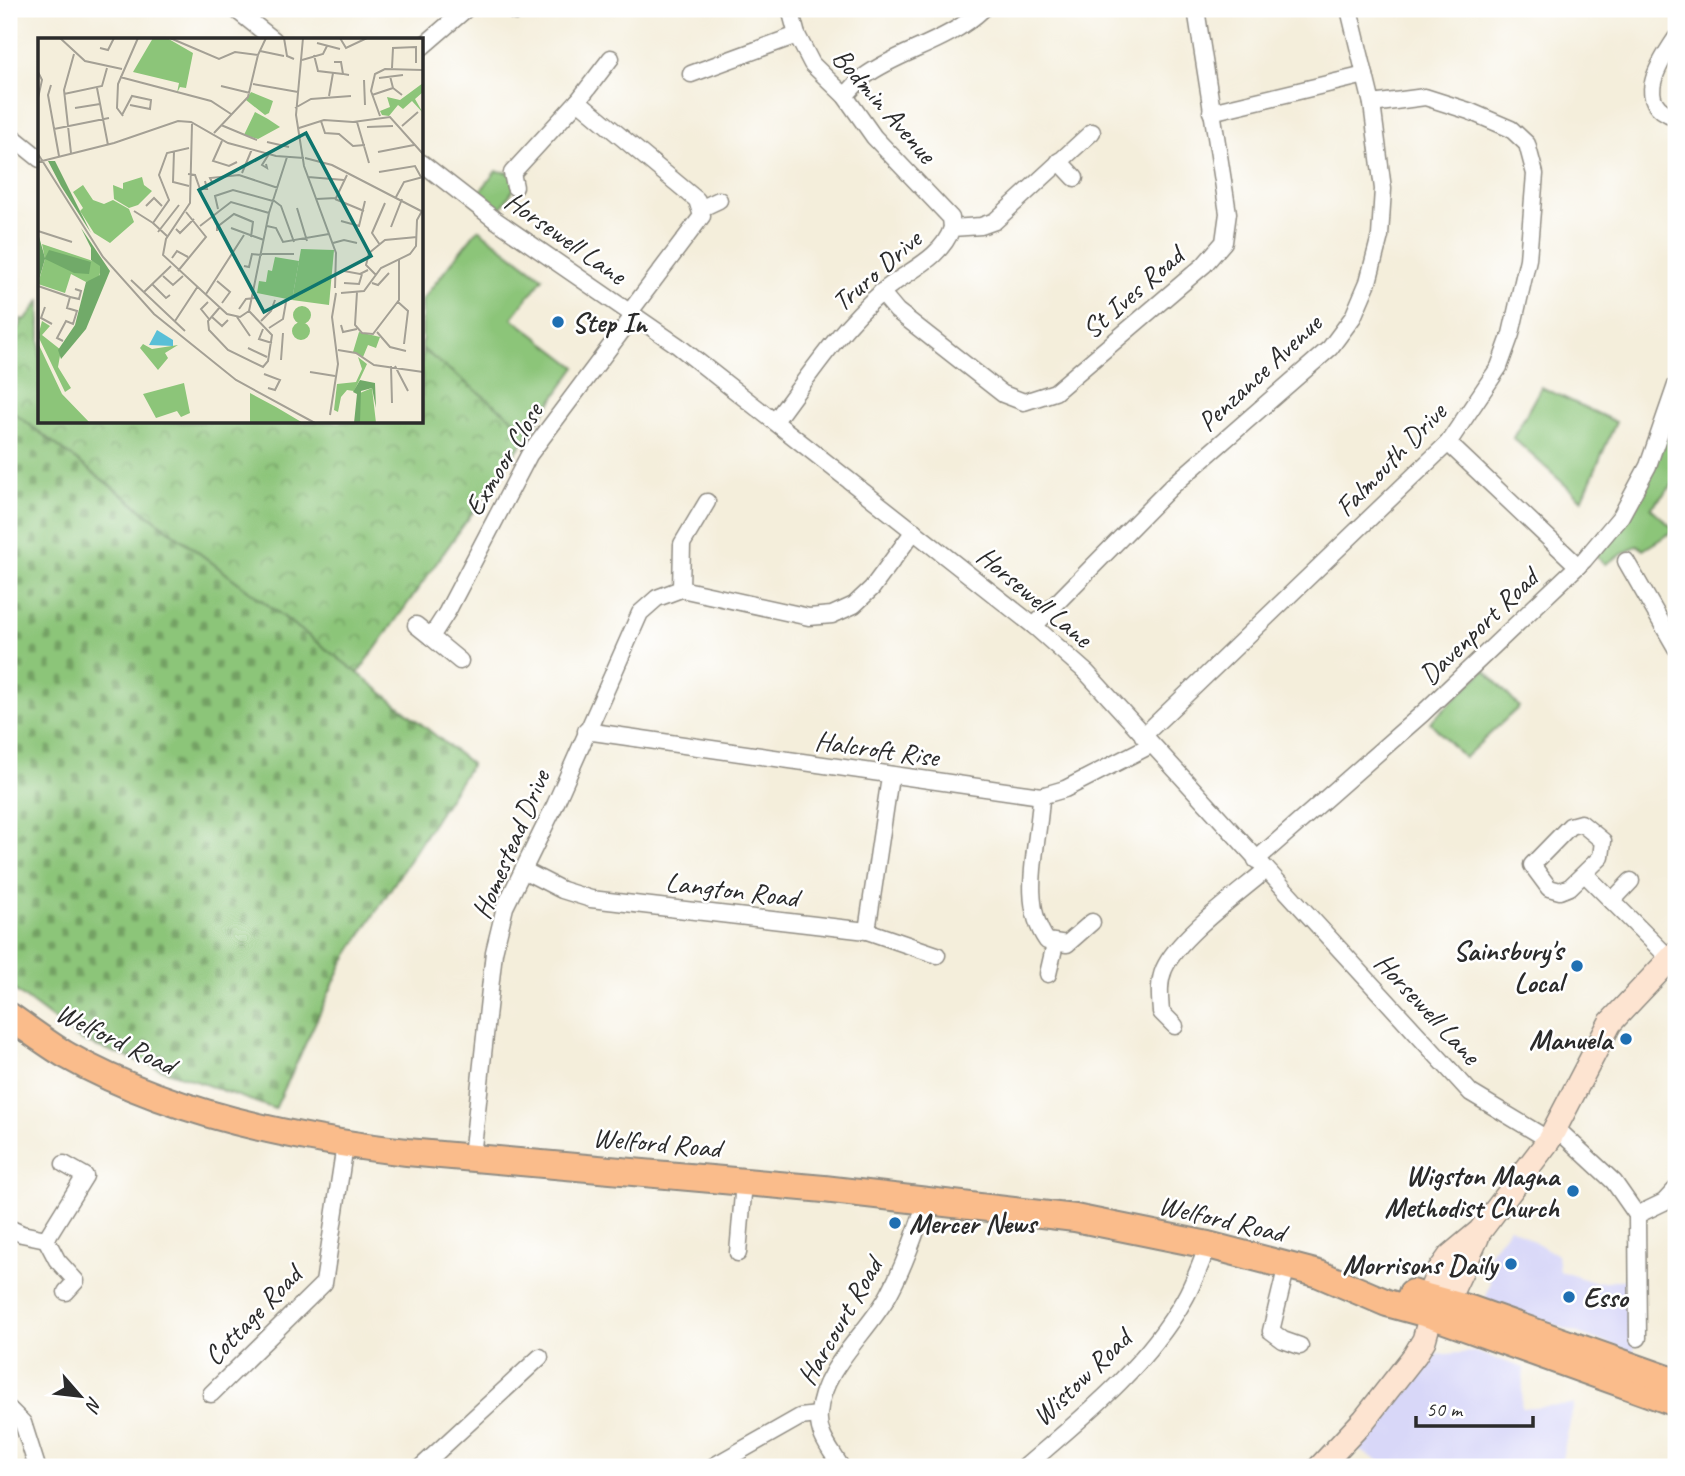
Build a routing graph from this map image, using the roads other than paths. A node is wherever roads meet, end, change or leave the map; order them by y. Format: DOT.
graph roads {
  1 [pos="235,9"];
  2 [pos="466,9"];
  3 [pos="790,9"];
  4 [pos="983,9"];
  5 [pos="1196,9"];
  6 [pos="1349,9"];
  7 [pos="797,35"];
  8 [pos="271,38"];
  9 [pos="1676,38"];
  10 [pos="424,45"];
  11 [pos="611,58"];
  12 [pos="691,74"];
  13 [pos="1365,75"];
  14 [pos="845,96"];
  15 [pos="578,101"];
  16 [pos="1372,104"];
  17 [pos="1211,112"];
  18 [pos="1676,117"];
  19 [pos="1092,132"];
  20 [pos="9,134"];
  21 [pos="38,157"];
  22 [pos="1059,161"];
  23 [pos="424,165"];
  24 [pos="508,177"];
  25 [pos="1075,178"];
  26 [pos="719,200"];
  27 [pos="702,208"];
  28 [pos="952,228"];
  29 [pos="881,292"];
  30 [pos="631,314"];
  31 [pos="1676,385"];
  32 [pos="775,421"];
  33 [pos="1447,443"];
  34 [pos="707,502"];
  35 [pos="914,531"];
  36 [pos="1626,561"];
  37 [pos="1578,566"];
  38 [pos="681,589"];
  39 [pos="416,625"];
  40 [pos="1034,626"];
  41 [pos="431,637"];
  42 [pos="1676,648"];
  43 [pos="460,661"];
  44 [pos="586,731"];
  45 [pos="1147,740"];
  46 [pos="890,777"];
  47 [pos="1041,796"];
  48 [pos="1261,865"];
  49 [pos="523,870"];
  50 [pos="1585,874"];
  51 [pos="1631,881"];
  52 [pos="1612,901"];
  53 [pos="1092,922"];
  54 [pos="867,931"];
  55 [pos="1055,944"];
  56 [pos="937,955"];
  57 [pos="1673,956"];
  58 [pos="1048,974"];
  59 [pos="1161,1012"];
  60 [pos="9,1016"];
  61 [pos="1147,1023"];
  62 [pos="1175,1026"];
  63 [pos="1552,1134"];
  64 [pos="345,1145"];
  65 [pos="472,1157"];
  66 [pos="64,1164"];
  67 [pos="744,1182"];
  68 [pos="1676,1189"];
  69 [pos="927,1199"];
  70 [pos="1637,1215"];
  71 [pos="9,1228"];
  72 [pos="46,1239"];
  73 [pos="1208,1245"];
  74 [pos="738,1253"];
  75 [pos="1287,1265"];
  76 [pos="66,1292"];
  77 [pos="1420,1302"];
  78 [pos="1638,1338"];
  79 [pos="1300,1346"];
  80 [pos="540,1357"];
  81 [pos="1676,1382"];
  82 [pos="211,1394"];
  83 [pos="1676,1403"];
  84 [pos="9,1409"];
  85 [pos="818,1415"];
  86 [pos="37,1467"];
  87 [pos="421,1467"];
  88 [pos="712,1467"];
  89 [pos="841,1467"];
  90 [pos="1025,1467"];
  91 [pos="1320,1467"];
  1 -- 8 [label="street"];
  2 -- 10 [label="street"];
  3 -- 7 [label="street, Bodmin Avenue"];
  4 -- 14 [label="street"];
  5 -- 17 [label="street, St Ives Road"];
  6 -- 13 [label="street, Penzance Avenue"];
  7 -- 12 [label="street"];
  7 -- 14 [label="street, Bodmin Avenue"];
  9 -- 18 [label="street"];
  11 -- 15 [label="street"];
  13 -- 16 [label="street, Penzance Avenue"];
  13 -- 17 [label="street"];
  14 -- 28 [label="street, Bodmin Avenue"];
  15 -- 24 [label="street"];
  15 -- 27 [label="street"];
  16 -- 33 [label="street, Falmouth Drive"];
  16 -- 40 [label="street, Penzance Avenue"];
  17 -- 29 [label="street, St Ives Road"];
  19 -- 22 [label="street, Truro Drive"];
  20 -- 21 [label="street"];
  22 -- 25 [label="street"];
  22 -- 28 [label="street, Truro Drive"];
  23 -- 30 [label="street, Horsewell Lane"];
  26 -- 27 [label="street"];
  27 -- 30 [label="street, Exmoor Close"];
  28 -- 29 [label="street, Truro Drive"];
  29 -- 32 [label="street, Truro Drive"];
  30 -- 32 [label="street, Horsewell Lane"];
  30 -- 41 [label="street, Exmoor Close"];
  31 -- 37 [label="street, Davenport Road"];
  32 -- 35 [label="street, Horsewell Lane"];
  33 -- 37 [label="street"];
  33 -- 45 [label="street, Falmouth Drive"];
  34 -- 38 [label="street"];
  35 -- 38 [label="street"];
  35 -- 40 [label="street, Horsewell Lane"];
  36 -- 42 [label="street"];
  37 -- 48 [label="street, Davenport Road"];
  38 -- 44 [label="street, Homestead Drive"];
  39 -- 41 [label="street"];
  40 -- 45 [label="street, Horsewell Lane"];
  41 -- 43 [label="street"];
  44 -- 46 [label="street, Halcroft Rise"];
  44 -- 49 [label="street, Homestead Drive"];
  45 -- 47 [label="street, Halcroft Rise"];
  45 -- 48 [label="street, Horsewell Lane"];
  46 -- 47 [label="street, Halcroft Rise"];
  46 -- 54 [label="street"];
  47 -- 55 [label="street"];
  48 -- 59 [label="street, Davenport Road"];
  48 -- 63 [label="street, Horsewell Lane"];
  49 -- 54 [label="street, Langton Road"];
  49 -- 65 [label="street, Homestead Drive"];
  50 -- 50 [label="street"];
  50 -- 52 [label="street"];
  51 -- 52 [label="street"];
  52 -- 57 [label="street"];
  53 -- 55 [label="street"];
  54 -- 56 [label="street, Langton Road"];
  55 -- 58 [label="street"];
  57 -- 63 [label="main road"];
  59 -- 61 [label="street"];
  59 -- 62 [label="street"];
  60 -- 64 [label="main road, Welford Road"];
  63 -- 70 [label="street, Horsewell Lane"];
  63 -- 77 [label="main road"];
  64 -- 65 [label="main road, Welford Road"];
  64 -- 82 [label="street, Cottage Road"];
  65 -- 67 [label="main road, Welford Road"];
  66 -- 72 [label="street"];
  67 -- 69 [label="main road, Welford Road"];
  67 -- 74 [label="street"];
  68 -- 70 [label="street"];
  69 -- 73 [label="main road, Welford Road"];
  69 -- 85 [label="street, Harcourt Road"];
  70 -- 78 [label="street"];
  71 -- 72 [label="street"];
  72 -- 76 [label="street"];
  73 -- 75 [label="main road, Welford Road"];
  73 -- 90 [label="street, Wistow Road"];
  75 -- 77 [label="main road, Welford Road"];
  75 -- 79 [label="street"];
  77 -- 81 [label="main road"];
  77 -- 83 [label="main road"];
  77 -- 91 [label="main road"];
  80 -- 87 [label="street"];
  84 -- 86 [label="street"];
  85 -- 88 [label="street"];
  85 -- 89 [label="street, Harcourt Road"];
}
